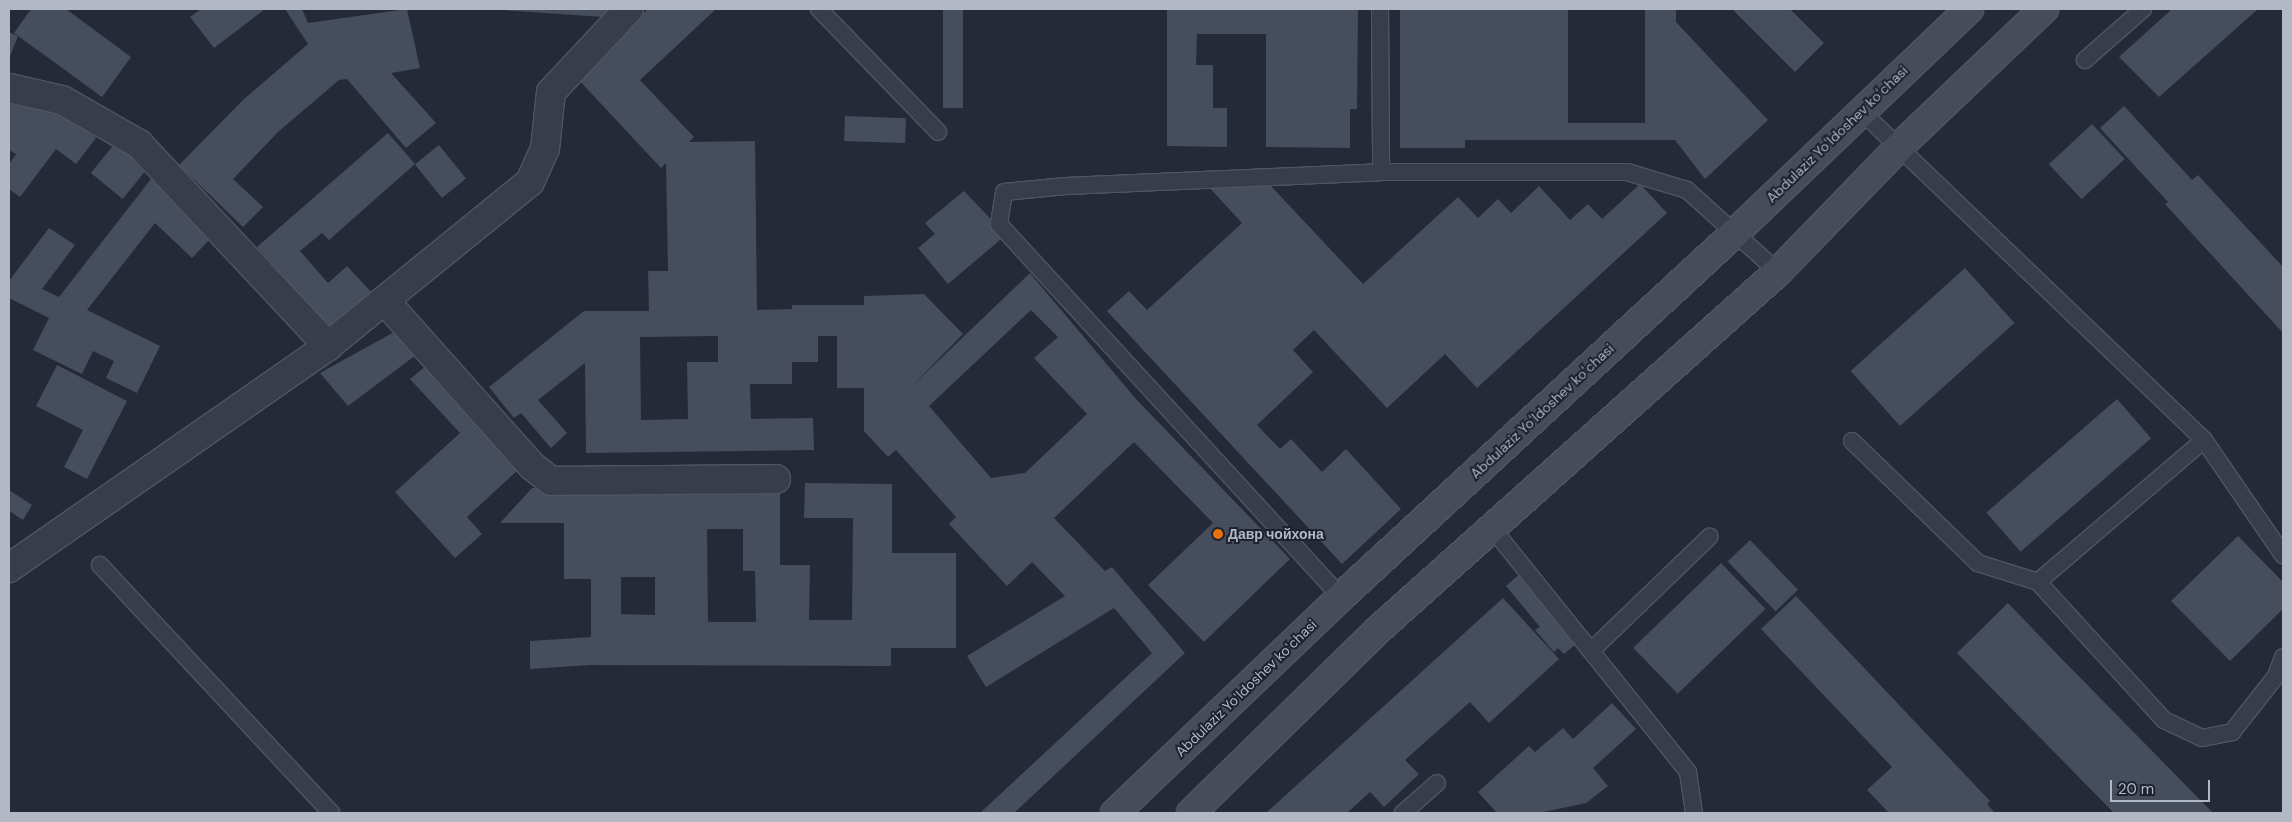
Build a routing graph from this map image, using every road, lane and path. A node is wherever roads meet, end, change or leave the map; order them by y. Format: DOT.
graph roads {
  1 [pos="629,9"];
  2 [pos="819,9"];
  3 [pos="1380,9"];
  4 [pos="1969,9"];
  5 [pos="2044,9"];
  6 [pos="2143,9"];
  7 [pos="2085,60"];
  8 [pos="9,88"];
  9 [pos="1861,111"];
  10 [pos="938,132"];
  11 [pos="1898,148"];
  12 [pos="1381,172"];
  13 [pos="1736,232"];
  14 [pos="1778,272"];
  15 [pos="385,301"];
  16 [pos="328,346"];
  17 [pos="2204,440"];
  18 [pos="1852,441"];
  19 [pos="776,479"];
  20 [pos="1492,528"];
  21 [pos="1710,536"];
  22 [pos="2283,555"];
  23 [pos="100,565"];
  24 [pos="9,568"];
  25 [pos="2038,582"];
  26 [pos="1341,597"];
  27 [pos="1591,651"];
  28 [pos="2283,657"];
  29 [pos="1437,783"];
  30 [pos="331,813"];
  31 [pos="1115,813"];
  32 [pos="1191,813"];
  33 [pos="1403,813"];
  34 [pos="1694,813"];
  1 -- 15 [label="street"];
  2 -- 10 [label="lane"];
  3 -- 12 [label="lane"];
  4 -- 9 [label="main road, Abdulaziz Yoʻldoshev koʻchasi"];
  5 -- 11 [label="main road"];
  6 -- 7 [label="lane"];
  8 -- 16 [label="street"];
  9 -- 11 [label="lane"];
  9 -- 13 [label="main road, Abdulaziz Yoʻldoshev koʻchasi"];
  11 -- 14 [label="main road"];
  11 -- 17 [label="lane"];
  12 -- 13 [label="lane"];
  12 -- 26 [label="lane"];
  13 -- 14 [label="lane"];
  13 -- 26 [label="main road, Abdulaziz Yoʻldoshev koʻchasi"];
  14 -- 20 [label="main road"];
  15 -- 16 [label="street"];
  15 -- 19 [label="street"];
  16 -- 24 [label="street"];
  17 -- 22 [label="lane"];
  17 -- 25 [label="lane"];
  18 -- 25 [label="lane"];
  20 -- 27 [label="lane"];
  20 -- 32 [label="main road"];
  21 -- 27 [label="lane"];
  23 -- 30 [label="lane"];
  25 -- 28 [label="lane"];
  26 -- 31 [label="main road, Abdulaziz Yoʻldoshev koʻchasi"];
  27 -- 34 [label="lane"];
  29 -- 33 [label="lane"];
}
